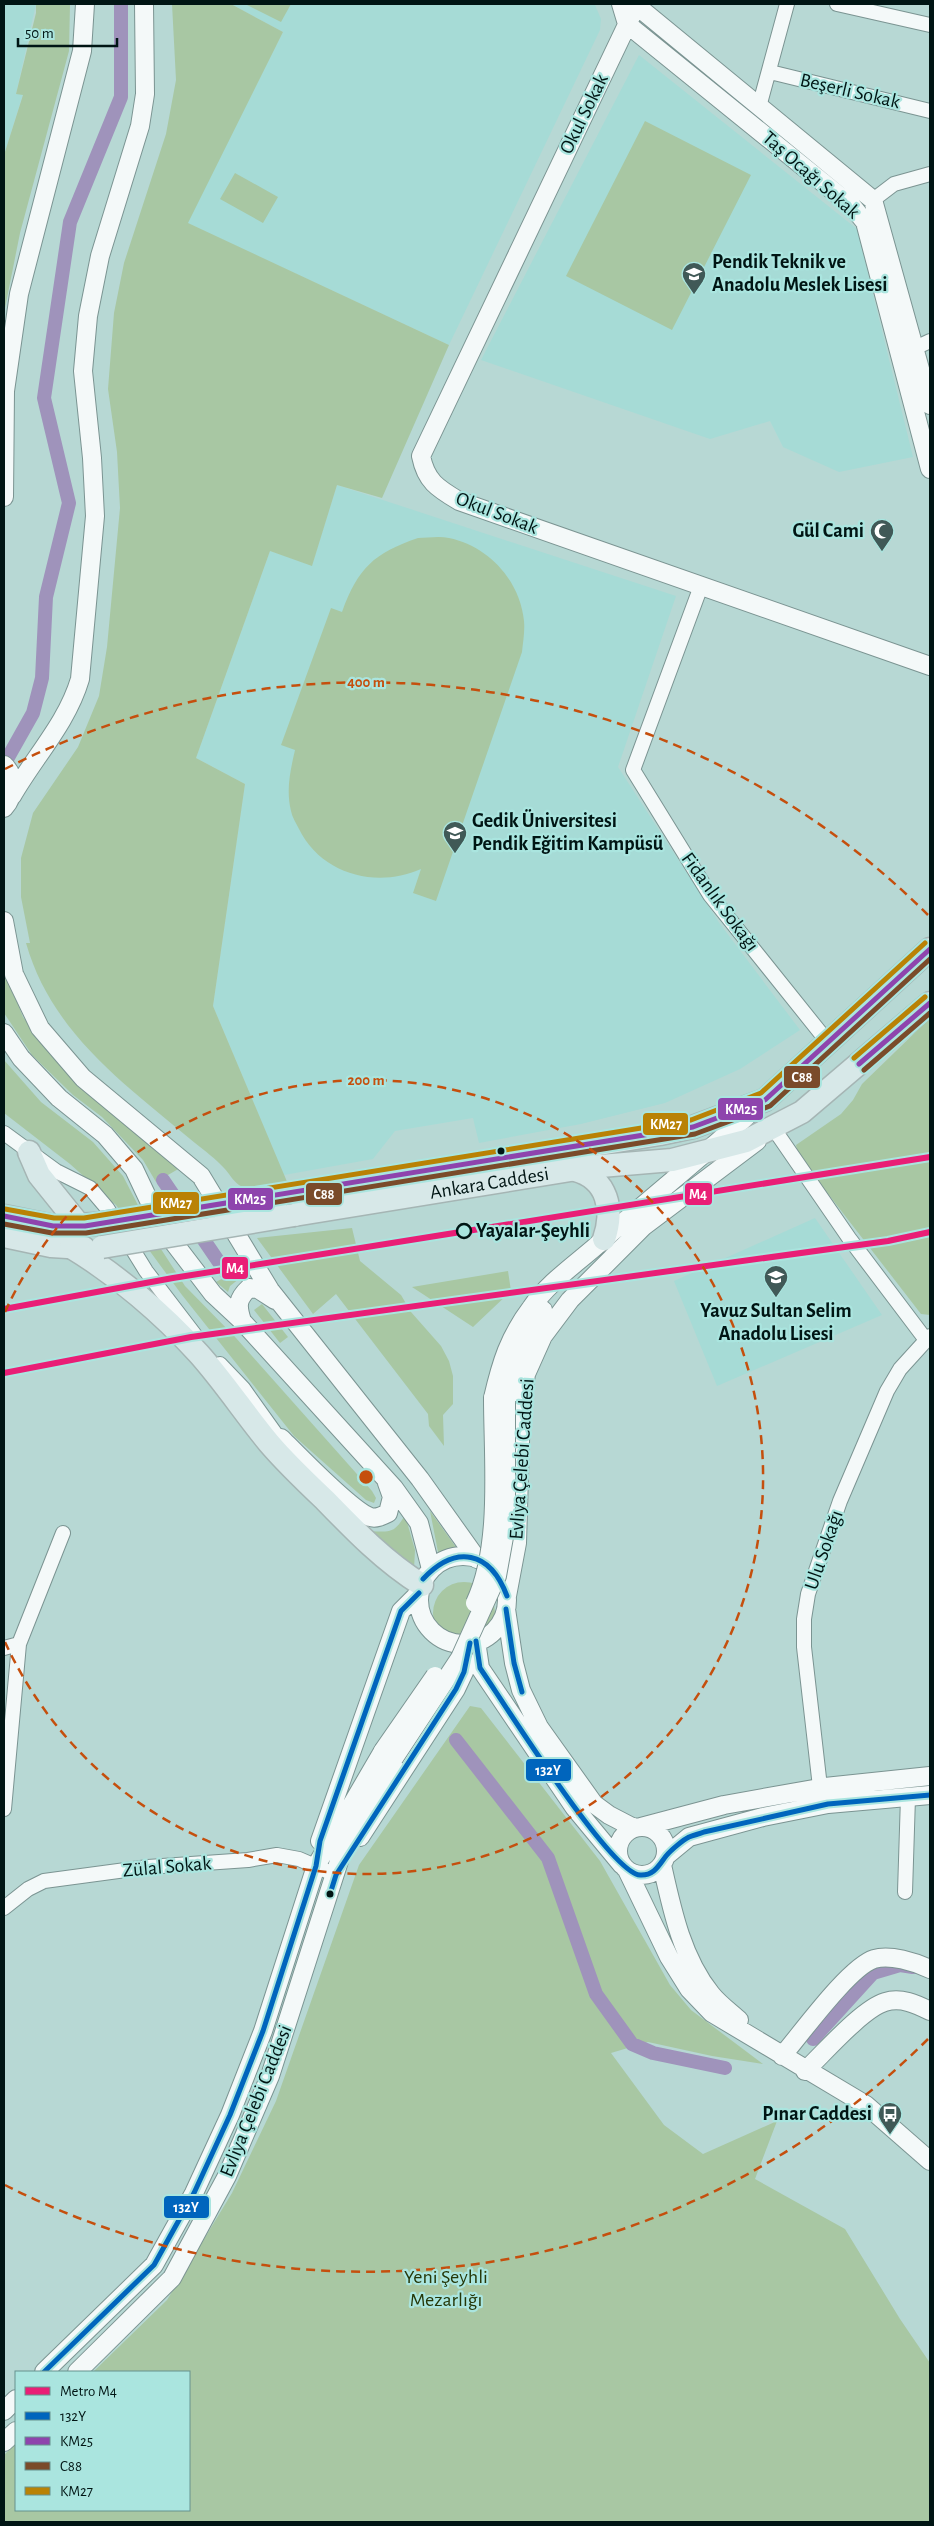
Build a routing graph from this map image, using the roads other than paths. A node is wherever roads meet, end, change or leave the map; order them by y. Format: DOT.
graph roads {
  1 [pos="85,4"];
  2 [pos="144,4"];
  3 [pos="627,4"];
  4 [pos="786,4"];
  5 [pos="838,4"];
  6 [pos="627,24"];
  7 [pos="930,25"];
  8 [pos="770,72"];
  9 [pos="759,107"];
  10 [pos="930,111"];
  11 [pos="748,121"];
  12 [pos="930,174"];
  13 [pos="873,200"];
  14 [pos="923,344"];
  15 [pos="930,405"];
  16 [pos="930,468"];
  17 [pos="4,497"];
  18 [pos="701,586"];
  19 [pos="930,666"];
  20 [pos="4,765"];
  21 [pos="8,803"];
  22 [pos="4,823"];
  23 [pos="4,921"];
  24 [pos="930,949"];
  25 [pos="930,1003"];
  26 [pos="4,1033"];
  27 [pos="827,1041"];
  28 [pos="765,1100"];
  29 [pos="774,1129"];
  30 [pos="4,1134"];
  31 [pos="29,1152"];
  32 [pos="718,1157"];
  33 [pos="575,1170"];
  34 [pos="4,1216"];
  35 [pos="87,1225"];
  36 [pos="4,1236"];
  37 [pos="604,1239"];
  38 [pos="70,1247"];
  39 [pos="280,1303"];
  40 [pos="242,1321"];
  41 [pos="928,1338"];
  42 [pos="500,1400"];
  43 [pos="281,1438"];
  44 [pos="299,1475"];
  45 [pos="385,1478"];
  46 [pos="63,1533"];
  47 [pos="477,1558"];
  48 [pos="424,1582"];
  49 [pos="506,1603"];
  50 [pos="473,1642"];
  51 [pos="19,1644"];
  52 [pos="4,1648"];
  53 [pos="388,1754"];
  54 [pos="930,1776"];
  55 [pos="820,1788"];
  56 [pos="930,1796"];
  57 [pos="908,1797"];
  58 [pos="4,1809"];
  59 [pos="637,1828"];
  60 [pos="664,1861"];
  61 [pos="316,1866"];
  62 [pos="625,1868"];
  63 [pos="336,1875"];
  64 [pos="905,1892"];
  65 [pos="4,1908"];
  66 [pos="930,1968"];
  67 [pos="930,2011"];
  68 [pos="782,2056"];
  69 [pos="805,2071"];
  70 [pos="930,2162"];
  71 [pos="45,2371"];
  72 [pos="78,2371"];
  73 [pos="15,2400"];
  74 [pos="4,2411"];
  75 [pos="15,2432"];
  76 [pos="4,2442"];
  1 -- 17 [label="street"];
  2 -- 21 [label="street"];
  3 -- 6 [label="street"];
  3 -- 9 [label="street"];
  4 -- 8 [label="street"];
  5 -- 7 [label="street"];
  6 -- 11 [label="street, Taş Ocağı Sokak"];
  6 -- 18 [label="street, Okul Sokak"];
  8 -- 9 [label="street"];
  8 -- 10 [label="street, Beşerli Sokak"];
  9 -- 11 [label="street"];
  9 -- 13 [label="street"];
  11 -- 16 [label="street, Taş Ocağı Sokak"];
  12 -- 13 [label="street"];
  13 -- 14 [label="street"];
  14 -- 15 [label="street"];
  18 -- 19 [label="street, Okul Sokak"];
  18 -- 27 [label="street, Fidanlık Sokağı"];
  20 -- 21 [label="street"];
  21 -- 22 [label="street"];
  23 -- 39 [label="street"];
  24 -- 27 [label="main road, Ankara Caddesi"];
  25 -- 29 [label="main road, Ankara Caddesi"];
  26 -- 40 [label="street"];
  27 -- 28 [label="main road, Ankara Caddesi"];
  28 -- 32 [label="street"];
  28 -- 35 [label="main road, Ankara Caddesi, bridge"];
  29 -- 32 [label="main road, Ankara Caddesi"];
  29 -- 41 [label="street"];
  30 -- 31 [label="street"];
  31 -- 35 [label="main road"];
  31 -- 43 [label="street"];
  32 -- 33 [label="main road, Ankara Caddesi"];
  32 -- 37 [label="street"];
  32 -- 42 [label="street"];
  32 -- 49 [label="street, Evliya Çelebi Caddesi"];
  33 -- 37 [label="main road"];
  33 -- 38 [label="main road, Ankara Caddesi, bridge"];
  34 -- 35 [label="main road, Ankara Caddesi"];
  36 -- 38 [label="main road, Ankara Caddesi"];
  37 -- 42 [label="street"];
  38 -- 44 [label="main road"];
  39 -- 40 [label="street"];
  39 -- 47 [label="street"];
  40 -- 45 [label="street"];
  41 -- 55 [label="street, Ulu Sokağı"];
  42 -- 53 [label="street, Evliya Çelebi Caddesi, bridge"];
  43 -- 44 [label="street"];
  43 -- 45 [label="street"];
  44 -- 48 [label="main road"];
  45 -- 48 [label="street"];
  46 -- 51 [label="street"];
  47 -- 48 [label="street"];
  47 -- 49 [label="street"];
  48 -- 50 [label="street"];
  48 -- 61 [label="street, Evliya Çelebi Caddesi"];
  49 -- 50 [label="street"];
  49 -- 59 [label="street"];
  50 -- 62 [label="street"];
  50 -- 63 [label="street, Evliya Çelebi Caddesi"];
  51 -- 52 [label="street"];
  51 -- 58 [label="street"];
  53 -- 61 [label="street, Evliya Çelebi Caddesi"];
  53 -- 63 [label="street, Evliya Çelebi Caddesi"];
  54 -- 55 [label="street"];
  55 -- 59 [label="street"];
  56 -- 57 [label="street"];
  57 -- 60 [label="street"];
  57 -- 64 [label="street"];
  59 -- 60 [label="street"];
  59 -- 62 [label="street"];
  60 -- 62 [label="street"];
  60 -- 68 [label="street"];
  61 -- 63 [label="street, Zülal Sokak"];
  61 -- 65 [label="street, Zülal Sokak"];
  61 -- 71 [label="street, Evliya Çelebi Caddesi"];
  62 -- 68 [label="street"];
  63 -- 72 [label="street, Evliya Çelebi Caddesi"];
  66 -- 68 [label="street"];
  67 -- 69 [label="street"];
  68 -- 69 [label="street"];
  69 -- 70 [label="street"];
  73 -- 74 [label="street"];
  75 -- 76 [label="street"];
}
